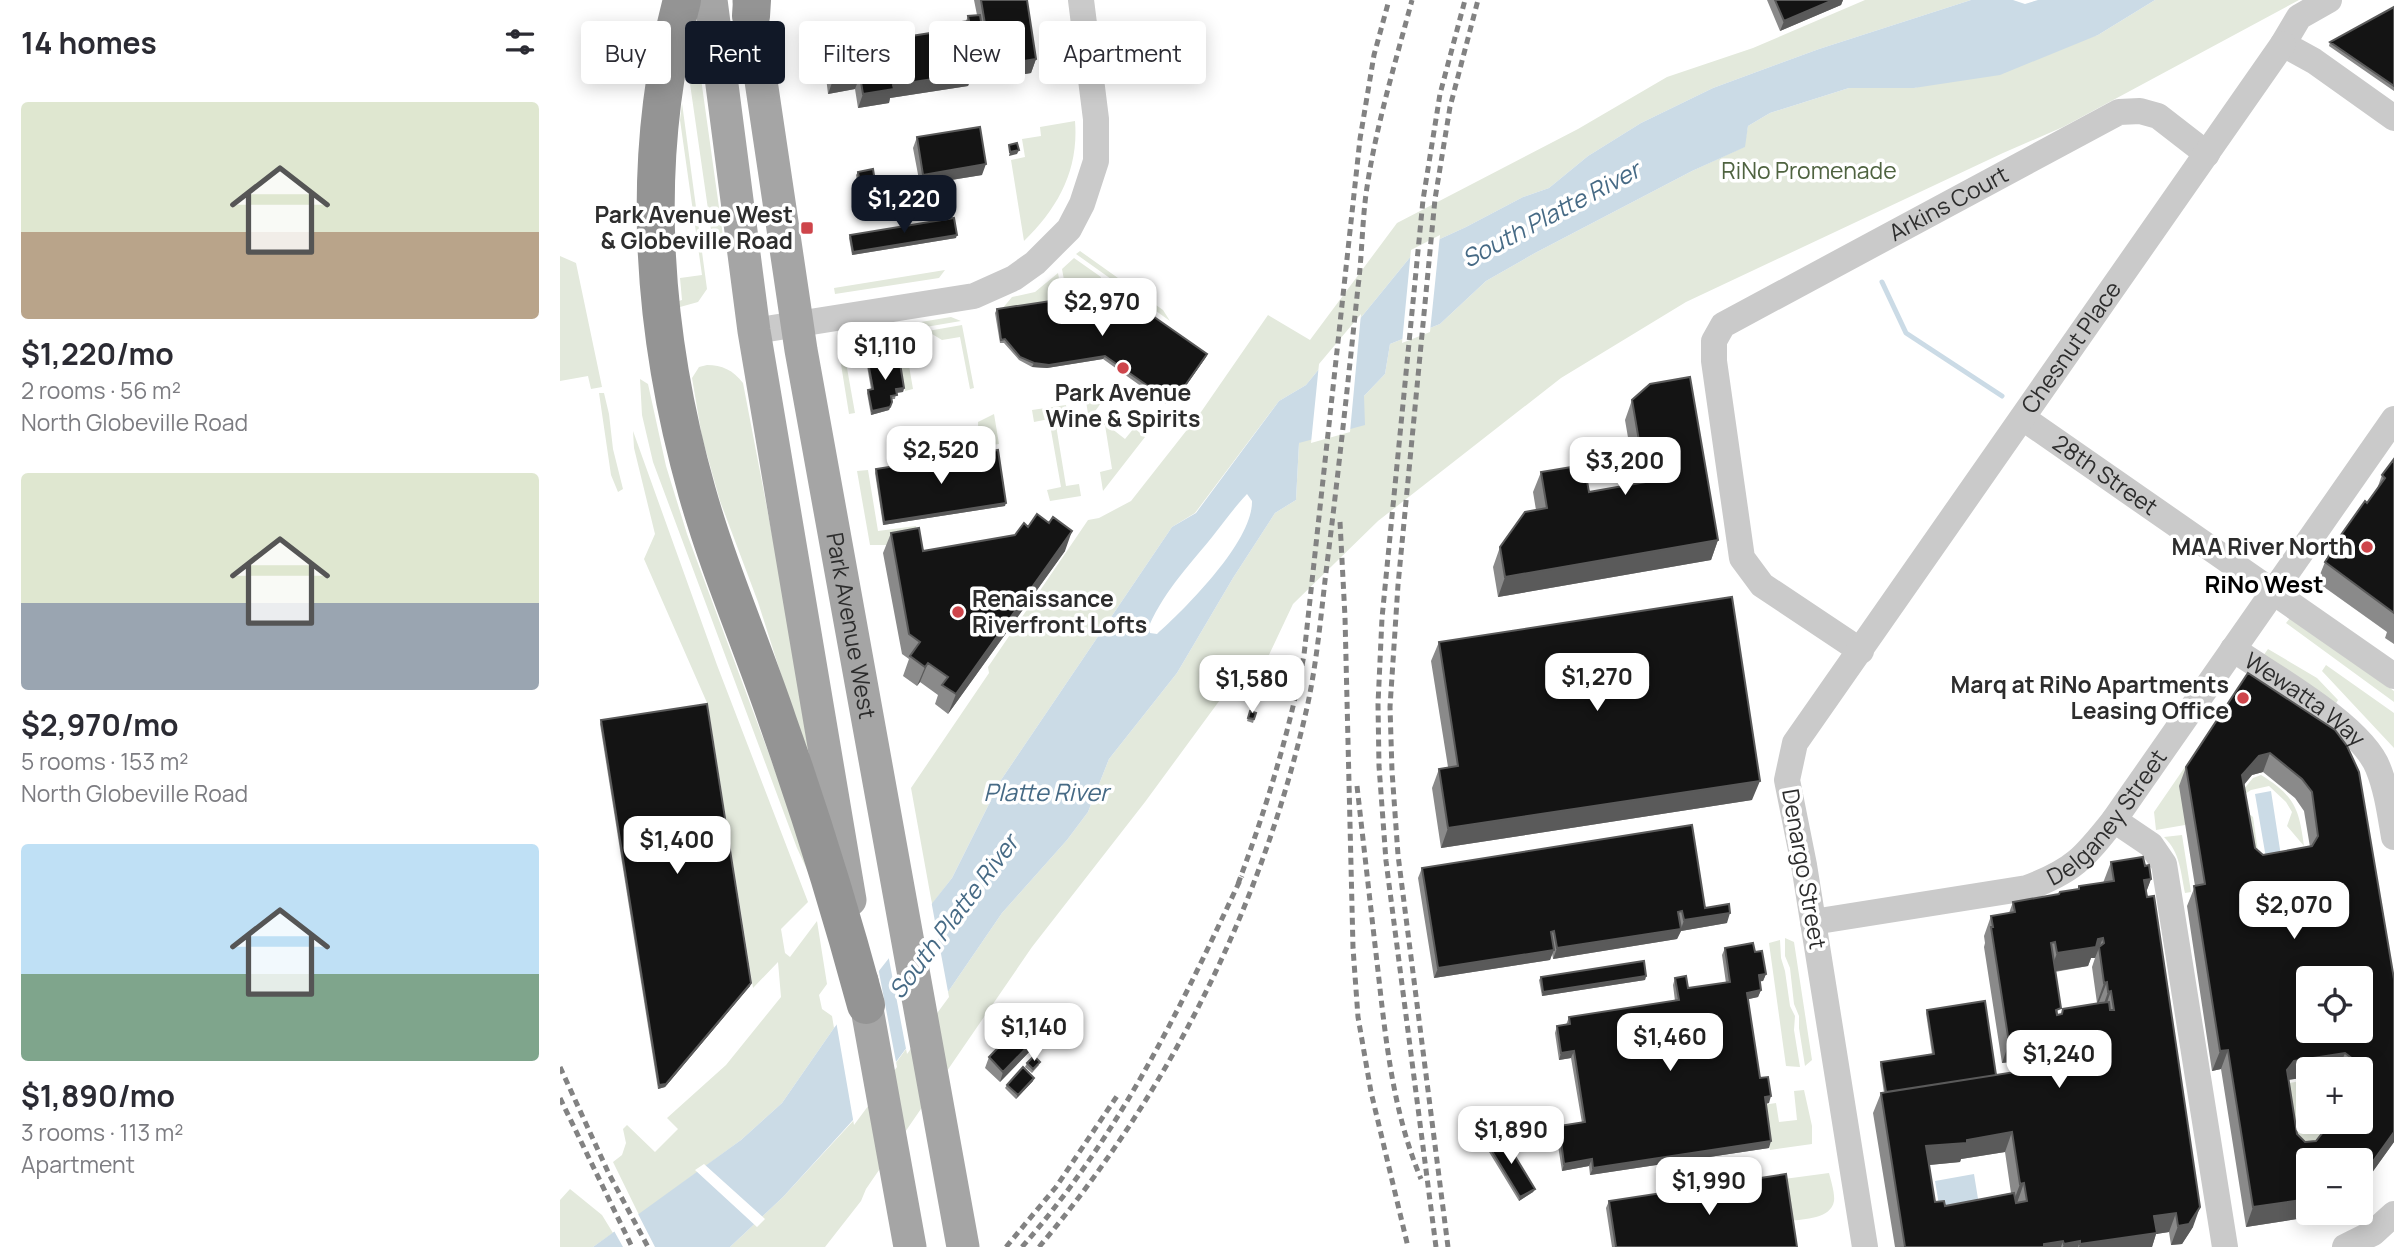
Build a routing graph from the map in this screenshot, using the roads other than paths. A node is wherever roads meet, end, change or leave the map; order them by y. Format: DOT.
graph roads {
  1 [pos="682,0"];
  2 [pos="711,0"];
  3 [pos="1081,0"];
  4 [pos="2329,0"];
  5 [pos="751,5"];
  6 [pos="2283,44"];
  7 [pos="2394,118"];
  8 [pos="2207,154"];
  9 [pos="797,324"];
  10 [pos="754,331"];
  11 [pos="2023,418"];
  12 [pos="2394,419"];
  13 [pos="2275,591"];
  14 [pos="2232,649"];
  15 [pos="1861,651"];
  16 [pos="2394,676"];
  17 [pos="812,766"];
  18 [pos="2114,820"];
  19 [pos="2394,837"];
  20 [pos="1814,922"];
  21 [pos="866,1005"];
  22 [pos="2394,1214"];
  23 [pos="910,1247"];
  24 [pos="963,1247"];
  25 [pos="1865,1247"];
  26 [pos="2225,1247"];
  27 [pos="2345,1247"];
  1 -- 17 [label="highway"];
  2 -- 10 [label="main road, Park Avenue West"];
  3 -- 9 [label="street"];
  4 -- 6 [label="street, Chesnut Place"];
  5 -- 9 [label="main road, Park Avenue West"];
  6 -- 7 [label="street"];
  6 -- 8 [label="street, Chesnut Place"];
  8 -- 11 [label="street, Chesnut Place"];
  8 -- 15 [label="street, Arkins Court"];
  9 -- 10 [label="street"];
  9 -- 24 [label="main road, Park Avenue West"];
  10 -- 17 [label="main road, Park Avenue West"];
  11 -- 13 [label="street, 28th Street"];
  11 -- 15 [label="street, Chesnut Place"];
  12 -- 13 [label="street, Delganey Street"];
  13 -- 14 [label="street, Delganey Street"];
  13 -- 16 [label="street, 28th Street"];
  14 -- 18 [label="street, Delganey Street"];
  14 -- 19 [label="street, Wewatta Way"];
  15 -- 20 [label="street, Denargo Street"];
  17 -- 21 [label="main road, Park Avenue West"];
  17 -- 21 [label="highway"];
  18 -- 20 [label="street, Delganey Street"];
  18 -- 26 [label="street"];
  20 -- 25 [label="street, Denargo Street"];
  21 -- 23 [label="main road, Park Avenue West"];
  22 -- 27 [label="street"];
}
